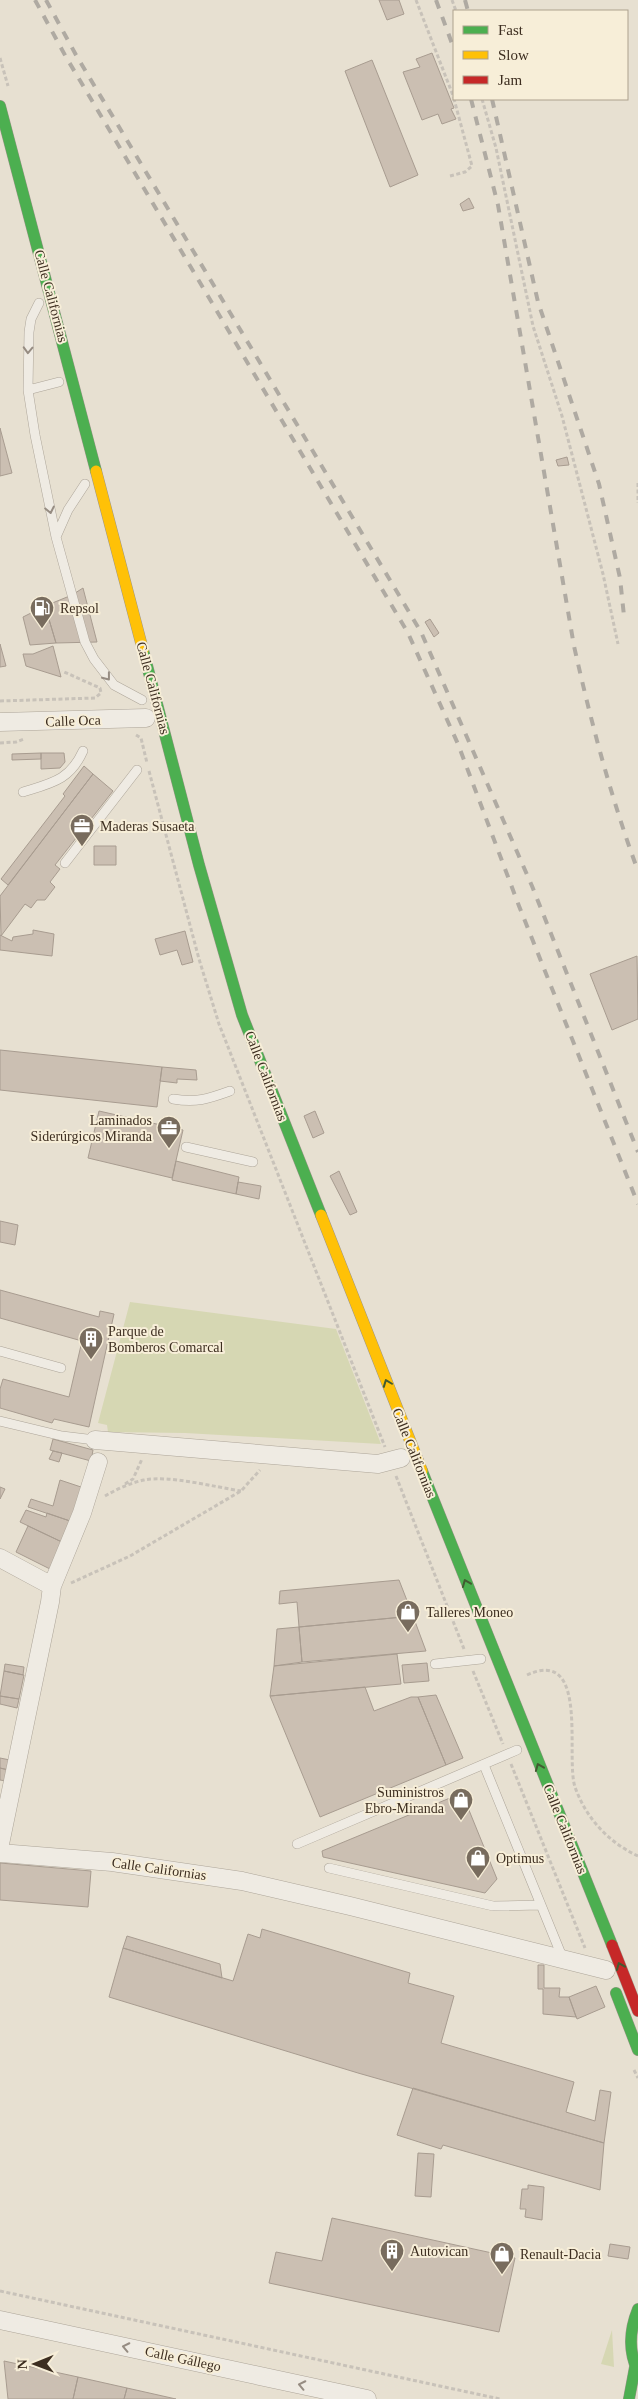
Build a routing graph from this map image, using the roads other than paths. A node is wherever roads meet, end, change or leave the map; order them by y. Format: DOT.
graph roads {
  1 [pos="0,106"];
  2 [pos="38,299"];
  3 [pos="43,321"];
  4 [pos="59,382"];
  5 [pos="28,390"];
  6 [pos="84,480"];
  7 [pos="90,503"];
  8 [pos="56,537"];
  9 [pos="137,681"];
  10 [pos="142,700"];
  11 [pos="0,722"];
  12 [pos="147,722"];
  13 [pos="82,751"];
  14 [pos="137,770"];
  15 [pos="23,792"];
  16 [pos="65,863"];
  17 [pos="230,1091"];
  18 [pos="173,1099"];
  19 [pos="186,1147"];
  20 [pos="253,1162"];
  21 [pos="0,1351"];
  22 [pos="62,1368"];
  23 [pos="0,1421"];
  24 [pos="95,1440"];
  25 [pos="401,1458"];
  26 [pos="98,1462"];
  27 [pos="0,1558"];
  28 [pos="52,1584"];
  29 [pos="481,1659"];
  30 [pos="435,1664"];
  31 [pos="515,1752"];
  32 [pos="484,1765"];
  33 [pos="0,1844"];
  34 [pos="297,1844"];
  35 [pos="0,1853"];
  36 [pos="329,1868"];
  37 [pos="540,1905"];
  38 [pos="563,1959"];
  39 [pos="600,1965"];
  40 [pos="638,2011"];
  41 [pos="638,2050"];
  42 [pos="638,2309"];
  43 [pos="0,2320"];
  44 [pos="637,2369"];
  45 [pos="367,2399"];
  46 [pos="629,2399"];
  25 -- 1 [label="main road, Calle Californias, one-way"];
  2 -- 3 [label="main road, Calle Californias"];
  2 -- 5 [label="lane, one-way"];
  4 -- 5 [label="lane"];
  5 -- 8 [label="lane, one-way"];
  6 -- 7 [label="main road"];
  6 -- 8 [label="lane"];
  8 -- 10 [label="lane, one-way"];
  9 -- 10 [label="main road, Calle Californias"];
  10 -- 12 [label="main road, Calle Californias"];
  11 -- 12 [label="street, Calle Oca"];
  13 -- 15 [label="lane"];
  14 -- 16 [label="lane"];
  17 -- 18 [label="lane"];
  19 -- 20 [label="lane"];
  21 -- 22 [label="lane"];
  23 -- 24 [label="lane"];
  24 -- 25 [label="street, Calle Californias"];
  40 -- 25 [label="main road, Calle Californias, one-way"];
  26 -- 28 [label="street"];
  27 -- 28 [label="street"];
  28 -- 33 [label="street"];
  29 -- 30 [label="lane"];
  31 -- 32 [label="lane"];
  32 -- 34 [label="lane"];
  32 -- 37 [label="lane"];
  35 -- 38 [label="street, Calle Californias"];
  36 -- 37 [label="lane"];
  37 -- 38 [label="lane"];
  38 -- 39 [label="street, Calle Californias"];
  39 -- 41 [label="main road"];
  42 -- 44 [label="main road"];
  45 -- 43 [label="street, Calle Gállego, one-way"];
  44 -- 46 [label="main road"];
}
